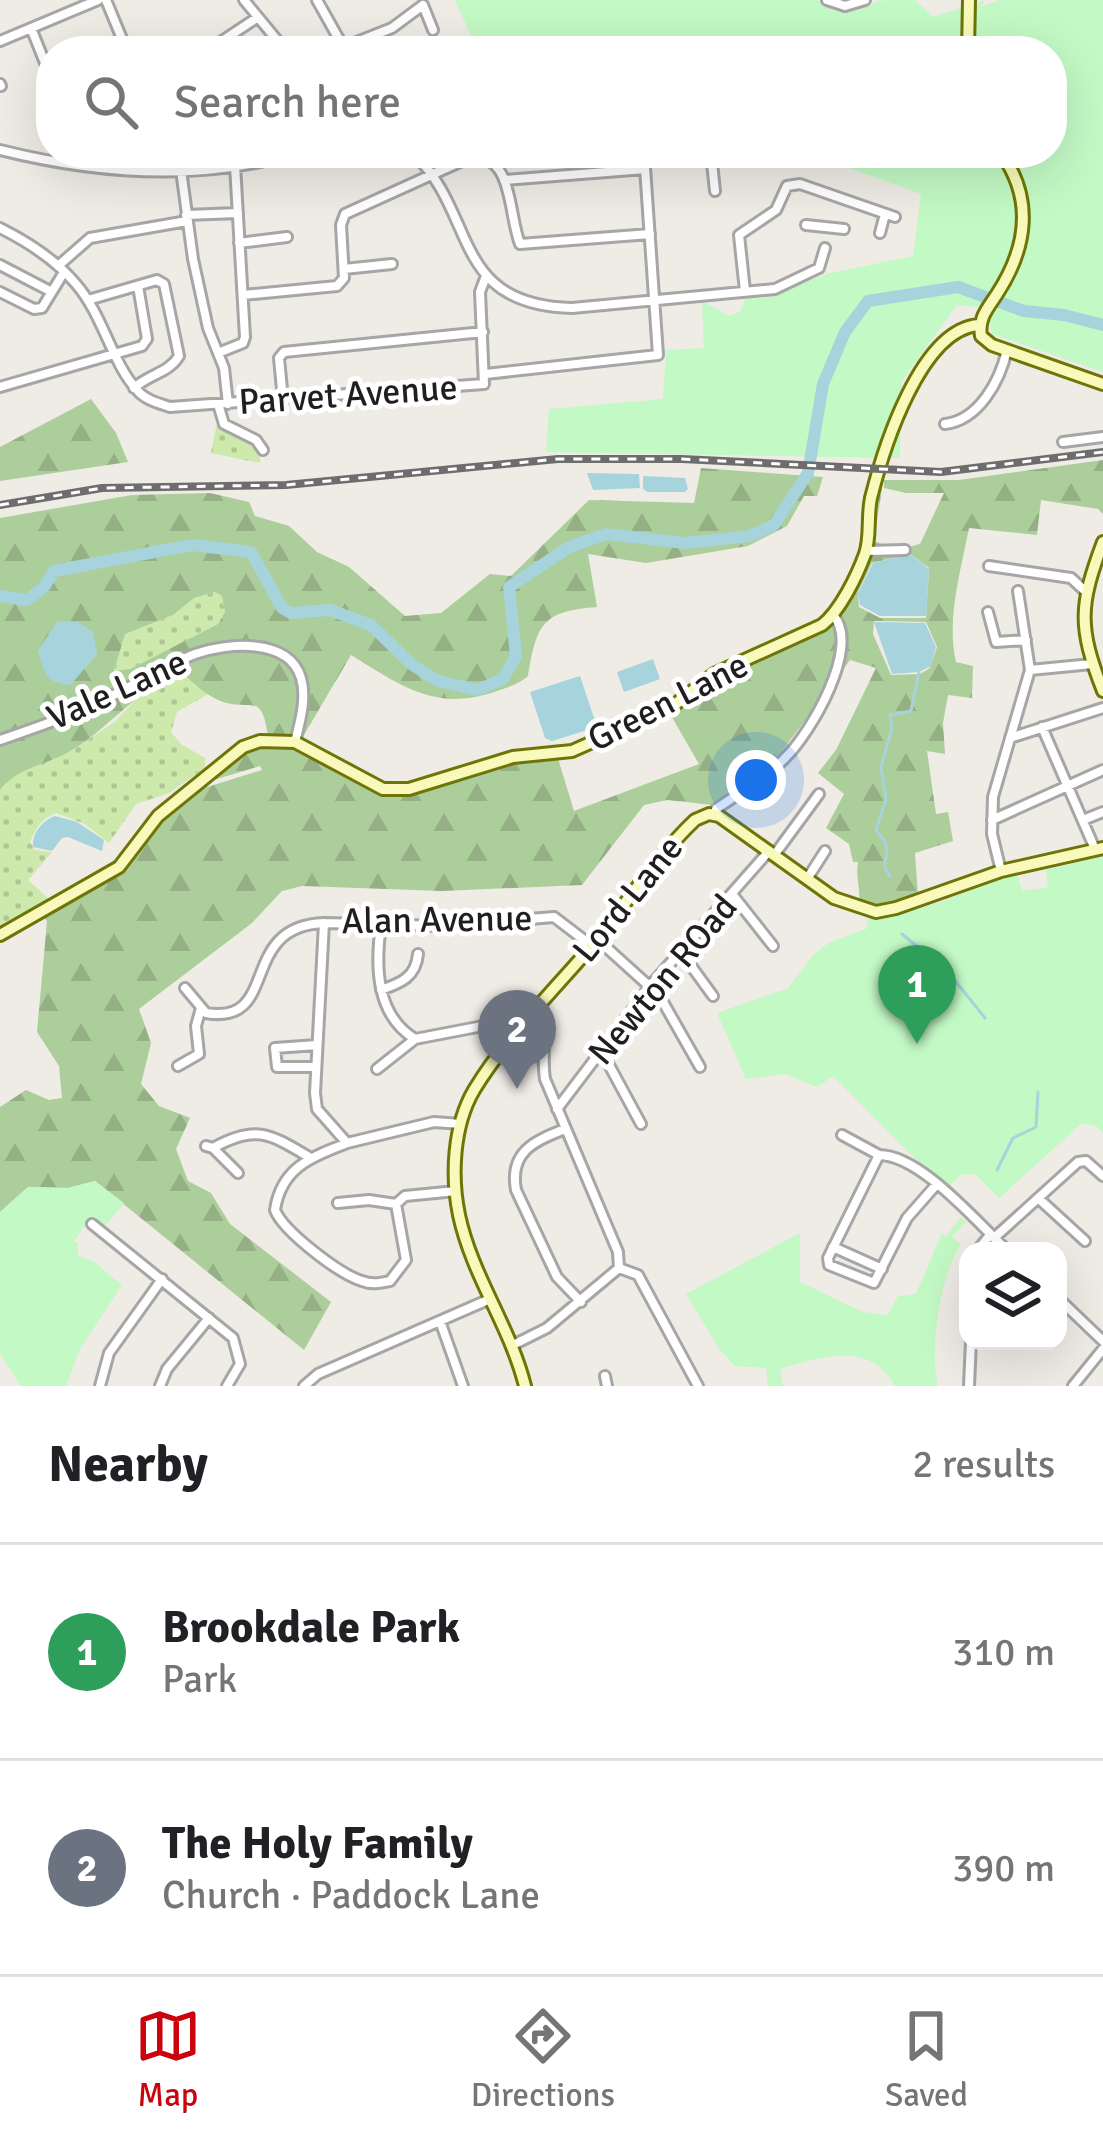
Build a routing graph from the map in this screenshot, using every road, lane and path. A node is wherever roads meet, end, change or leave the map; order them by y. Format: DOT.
graph roads {
  1 [pos="102,0"];
  2 [pos="244,0"];
  3 [pos="317,0"];
  4 [pos="827,0"];
  5 [pos="865,0"];
  6 [pos="969,0"];
  7 [pos="258,17"];
  8 [pos="31,28"];
  9 [pos="433,30"];
  10 [pos="120,36"];
  11 [pos="230,36"];
  12 [pos="274,36"];
  13 [pos="338,36"];
  14 [pos="374,36"];
  15 [pos="968,36"];
  16 [pos="36,40"];
  17 [pos="0,41"];
  18 [pos="0,150"];
  19 [pos="36,159"];
  20 [pos="115,168"];
  21 [pos="160,168"];
  22 [pos="213,168"];
  23 [pos="235,168"];
  24 [pos="428,168"];
  25 [pos="446,168"];
  26 [pos="500,168"];
  27 [pos="713,168"];
  28 [pos="1009,168"];
  29 [pos="206,169"];
  30 [pos="645,169"];
  31 [pos="181,170"];
  32 [pos="160,171"];
  33 [pos="434,174"];
  34 [pos="504,180"];
  35 [pos="716,191"];
  36 [pos="238,212"];
  37 [pos="187,218"];
  38 [pos="806,225"];
  39 [pos="0,228"];
  40 [pos="844,229"];
  41 [pos="880,233"];
  42 [pos="650,234"];
  43 [pos="287,238"];
  44 [pos="239,242"];
  45 [pos="826,248"];
  46 [pos="392,264"];
  47 [pos="61,269"];
  48 [pos="344,269"];
  49 [pos="1,270"];
  50 [pos="486,276"];
  51 [pos="137,286"];
  52 [pos="50,291"];
  53 [pos="745,291"];
  54 [pos="0,292"];
  55 [pos="243,296"];
  56 [pos="88,300"];
  57 [pos="655,300"];
  58 [pos="980,326"];
  59 [pos="483,332"];
  60 [pos="1006,350"];
  61 [pos="218,353"];
  62 [pos="118,356"];
  63 [pos="486,374"];
  64 [pos="1103,384"];
  65 [pos="0,387"];
  66 [pos="134,388"];
  67 [pos="283,400"];
  68 [pos="223,404"];
  69 [pos="946,424"];
  70 [pos="1103,436"];
  71 [pos="1063,442"];
  72 [pos="263,451"];
  73 [pos="1103,542"];
  74 [pos="905,550"];
  75 [pos="866,551"];
  76 [pos="989,566"];
  77 [pos="1018,591"];
  78 [pos="1084,591"];
  79 [pos="988,612"];
  80 [pos="833,615"];
  81 [pos="1026,640"];
  82 [pos="1092,664"];
  83 [pos="1030,670"];
  84 [pos="1103,692"];
  85 [pos="1103,708"];
  86 [pos="1042,727"];
  87 [pos="1009,739"];
  88 [pos="0,740"];
  89 [pos="295,742"];
  90 [pos="1103,770"];
  91 [pos="1067,786"];
  92 [pos="819,794"];
  93 [pos="1103,812"];
  94 [pos="715,814"];
  95 [pos="992,820"];
  96 [pos="1083,820"];
  97 [pos="1099,849"];
  98 [pos="826,851"];
  99 [pos="772,852"];
  100 [pos="1001,871"];
  101 [pos="807,879"];
  102 [pos="732,894"];
  103 [pos="324,923"];
  104 [pos="381,925"];
  105 [pos="0,935"];
  106 [pos="594,942"];
  107 [pos="773,946"];
  108 [pos="681,952"];
  109 [pos="418,954"];
  110 [pos="651,985"];
  111 [pos="185,988"];
  112 [pos="381,990"];
  113 [pos="713,997"];
  114 [pos="540,1006"];
  115 [pos="201,1008"];
  116 [pos="517,1034"];
  117 [pos="415,1039"];
  118 [pos="542,1042"];
  119 [pos="317,1045"];
  120 [pos="602,1052"];
  121 [pos="178,1066"];
  122 [pos="700,1066"];
  123 [pos="315,1067"];
  124 [pos="377,1070"];
  125 [pos="557,1109"];
  126 [pos="461,1124"];
  127 [pos="641,1124"];
  128 [pos="565,1129"];
  129 [pos="842,1135"];
  130 [pos="347,1143"];
  131 [pos="879,1155"];
  132 [pos="309,1157"];
  133 [pos="238,1173"];
  134 [pos="1103,1176"];
  135 [pos="936,1184"];
  136 [pos="456,1191"];
  137 [pos="1038,1198"];
  138 [pos="338,1203"];
  139 [pos="396,1204"];
  140 [pos="92,1224"];
  141 [pos="992,1237"];
  142 [pos="1084,1241"];
  143 [pos="987,1242"];
  144 [pos="998,1242"];
  145 [pos="833,1246"];
  146 [pos="619,1268"];
  147 [pos="882,1269"];
  148 [pos="162,1279"];
  149 [pos="491,1298"];
  150 [pos="581,1302"];
  151 [pos="1067,1307"];
  152 [pos="209,1318"];
  153 [pos="440,1321"];
  154 [pos="514,1345"];
  155 [pos="1103,1345"];
  156 [pos="971,1350"];
  157 [pos="460,1385"];
  158 [pos="100,1386"];
  159 [pos="160,1386"];
  160 [pos="227,1386"];
  161 [pos="304,1386"];
  162 [pos="525,1386"];
  163 [pos="698,1386"];
  164 [pos="970,1386"];
  165 [pos="1073,1386"];
  1 -- 8 [label="street"];
  1 -- 10 [label="street"];
  2 -- 7 [label="street"];
  3 -- 13 [label="street"];
  4 -- 5 [label="street"];
  6 -- 15 [label="street"];
  7 -- 11 [label="street"];
  7 -- 12 [label="street"];
  8 -- 16 [label="street"];
  8 -- 17 [label="street"];
  9 -- 14 [label="street"];
  18 -- 19 [label="street"];
  20 -- 32 [label="street"];
  21 -- 32 [label="street"];
  22 -- 29 [label="street"];
  23 -- 36 [label="street"];
  24 -- 33 [label="street"];
  25 -- 33 [label="street"];
  26 -- 34 [label="street"];
  27 -- 35 [label="street"];
  28 -- 58 [label="street"];
  29 -- 31 [label="street"];
  30 -- 34 [label="street"];
  30 -- 42 [label="street"];
  31 -- 32 [label="street"];
  31 -- 37 [label="street"];
  33 -- 48 [label="street"];
  33 -- 50 [label="street"];
  34 -- 42 [label="street"];
  36 -- 37 [label="street"];
  36 -- 44 [label="street"];
  37 -- 47 [label="street"];
  37 -- 61 [label="street"];
  38 -- 40 [label="street"];
  39 -- 47 [label="street"];
  41 -- 53 [label="street"];
  42 -- 57 [label="street"];
  43 -- 44 [label="street"];
  44 -- 55 [label="street"];
  45 -- 53 [label="street"];
  46 -- 48 [label="street"];
  47 -- 52 [label="street"];
  47 -- 56 [label="street"];
  48 -- 55 [label="street"];
  49 -- 52 [label="street"];
  50 -- 57 [label="street"];
  50 -- 59 [label="street"];
  51 -- 56 [label="street"];
  51 -- 62 [label="street"];
  51 -- 66 [label="street"];
  52 -- 54 [label="street"];
  53 -- 57 [label="street"];
  55 -- 61 [label="street"];
  56 -- 62 [label="street"];
  57 -- 63 [label="street"];
  58 -- 60 [label="street"];
  58 -- 75 [label="street"];
  59 -- 63 [label="street"];
  59 -- 67 [label="street"];
  60 -- 64 [label="street"];
  60 -- 69 [label="street"];
  61 -- 68 [label="street"];
  62 -- 65 [label="street"];
  62 -- 66 [label="street"];
  63 -- 67 [label="street, Parvet Avenue"];
  66 -- 68 [label="street, Parvet Avenue"];
  67 -- 68 [label="street, Parvet Avenue"];
  68 -- 72 [label="street"];
  70 -- 71 [label="street"];
  73 -- 78 [label="street"];
  74 -- 75 [label="street"];
  75 -- 80 [label="street"];
  76 -- 78 [label="street"];
  77 -- 81 [label="street"];
  78 -- 82 [label="street"];
  79 -- 81 [label="street"];
  80 -- 89 [label="street, Green Lane"];
  80 -- 94 [label="street"];
  81 -- 83 [label="street"];
  82 -- 83 [label="street"];
  82 -- 84 [label="street"];
  83 -- 87 [label="street"];
  85 -- 86 [label="street"];
  86 -- 87 [label="street"];
  86 -- 91 [label="street"];
  87 -- 95 [label="street"];
  88 -- 89 [label="street, Vale Lane"];
  89 -- 105 [label="street"];
  90 -- 91 [label="street"];
  91 -- 95 [label="street"];
  91 -- 96 [label="street"];
  92 -- 99 [label="street, Newton ROad"];
  93 -- 96 [label="street"];
  94 -- 99 [label="street"];
  94 -- 106 [label="street, Lord Lane"];
  95 -- 100 [label="street"];
  96 -- 97 [label="street"];
  97 -- 100 [label="street"];
  98 -- 101 [label="street"];
  99 -- 101 [label="street"];
  99 -- 102 [label="street, Newton ROad"];
  100 -- 101 [label="street"];
  102 -- 107 [label="street"];
  102 -- 108 [label="street, Newton ROad"];
  103 -- 104 [label="street, Alan Avenue"];
  103 -- 115 [label="street"];
  103 -- 119 [label="street, Alan Avenue"];
  104 -- 106 [label="street, Alan Avenue"];
  104 -- 112 [label="street"];
  106 -- 110 [label="street, Alan Avenue"];
  106 -- 114 [label="street, Lord Lane"];
  108 -- 110 [label="street, Newton ROad"];
  108 -- 113 [label="street"];
  109 -- 112 [label="street"];
  110 -- 120 [label="street, Newton ROad"];
  110 -- 122 [label="street, Alan Avenue"];
  111 -- 115 [label="street"];
  112 -- 117 [label="street"];
  114 -- 116 [label="street, Lord Lane"];
  114 -- 118 [label="street"];
  115 -- 121 [label="street"];
  116 -- 117 [label="street"];
  116 -- 118 [label="street"];
  116 -- 126 [label="street, Lord Lane"];
  117 -- 124 [label="street"];
  118 -- 125 [label="street"];
  119 -- 123 [label="street, Alan Avenue"];
  119 -- 123 [label="street"];
  120 -- 125 [label="street, Newton ROad"];
  120 -- 127 [label="street"];
  123 -- 130 [label="street, Alan Avenue"];
  125 -- 128 [label="street"];
  126 -- 130 [label="street"];
  126 -- 136 [label="street, Lord Lane"];
  128 -- 146 [label="street"];
  128 -- 150 [label="street"];
  129 -- 131 [label="street"];
  130 -- 132 [label="street"];
  131 -- 135 [label="street"];
  131 -- 145 [label="street"];
  132 -- 133 [label="street"];
  132 -- 139 [label="street"];
  134 -- 137 [label="street"];
  135 -- 141 [label="street"];
  135 -- 147 [label="street"];
  136 -- 139 [label="street"];
  136 -- 149 [label="street, Lord Lane"];
  137 -- 141 [label="street"];
  137 -- 142 [label="street"];
  138 -- 139 [label="street"];
  140 -- 148 [label="street"];
  141 -- 143 [label="street"];
  141 -- 144 [label="street"];
  145 -- 147 [label="street"];
  145 -- 147 [label="street"];
  146 -- 150 [label="street"];
  146 -- 163 [label="street"];
  148 -- 152 [label="street"];
  148 -- 158 [label="street"];
  149 -- 153 [label="street"];
  149 -- 154 [label="street, Lord Lane"];
  150 -- 154 [label="street"];
  151 -- 155 [label="street"];
  152 -- 159 [label="street"];
  152 -- 160 [label="street"];
  153 -- 157 [label="street"];
  153 -- 161 [label="street"];
  154 -- 162 [label="street, Lord Lane"];
  155 -- 165 [label="street"];
  156 -- 164 [label="street"];
}
